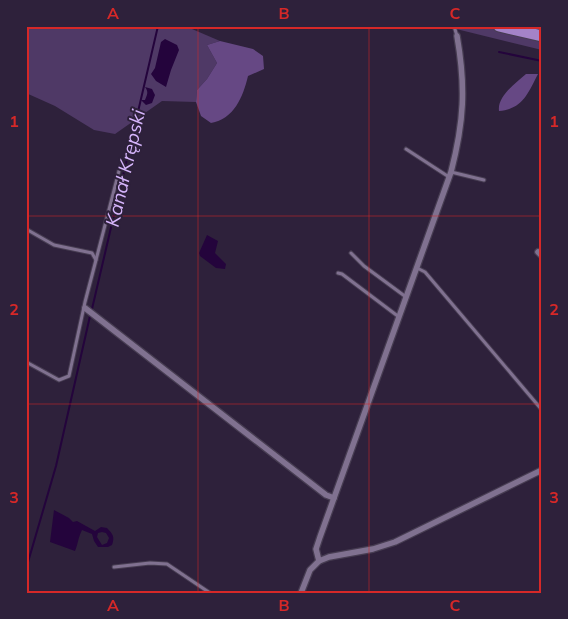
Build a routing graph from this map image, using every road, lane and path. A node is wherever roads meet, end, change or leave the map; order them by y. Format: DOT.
graph roads {
  1 [pos="454,26"];
  2 [pos="500,26"];
  3 [pos="457,36"];
  4 [pos="542,36"];
  5 [pos="406,149"];
  6 [pos="120,167"];
  7 [pos="450,174"];
  8 [pos="484,180"];
  9 [pos="26,229"];
  10 [pos="350,253"];
  11 [pos="96,260"];
  12 [pos="417,267"];
  13 [pos="338,273"];
  14 [pos="406,298"];
  15 [pos="84,308"];
  16 [pos="399,317"];
  17 [pos="28,362"];
  18 [pos="542,410"];
  19 [pos="542,470"];
  20 [pos="334,498"];
  21 [pos="319,561"];
  22 [pos="114,567"];
  23 [pos="210,593"];
  24 [pos="301,593"];
  1 -- 3 [label="lane"];
  2 -- 4 [label="highway"];
  3 -- 7 [label="street"];
  5 -- 7 [label="lane"];
  6 -- 11 [label="lane"];
  7 -- 8 [label="lane"];
  7 -- 12 [label="street"];
  9 -- 11 [label="lane"];
  10 -- 14 [label="lane"];
  11 -- 15 [label="lane"];
  12 -- 14 [label="street"];
  12 -- 18 [label="lane"];
  13 -- 16 [label="lane"];
  14 -- 16 [label="street"];
  15 -- 17 [label="lane"];
  15 -- 20 [label="street"];
  16 -- 20 [label="street"];
  19 -- 21 [label="street"];
  20 -- 21 [label="street"];
  21 -- 24 [label="street"];
  22 -- 23 [label="lane"];
}
